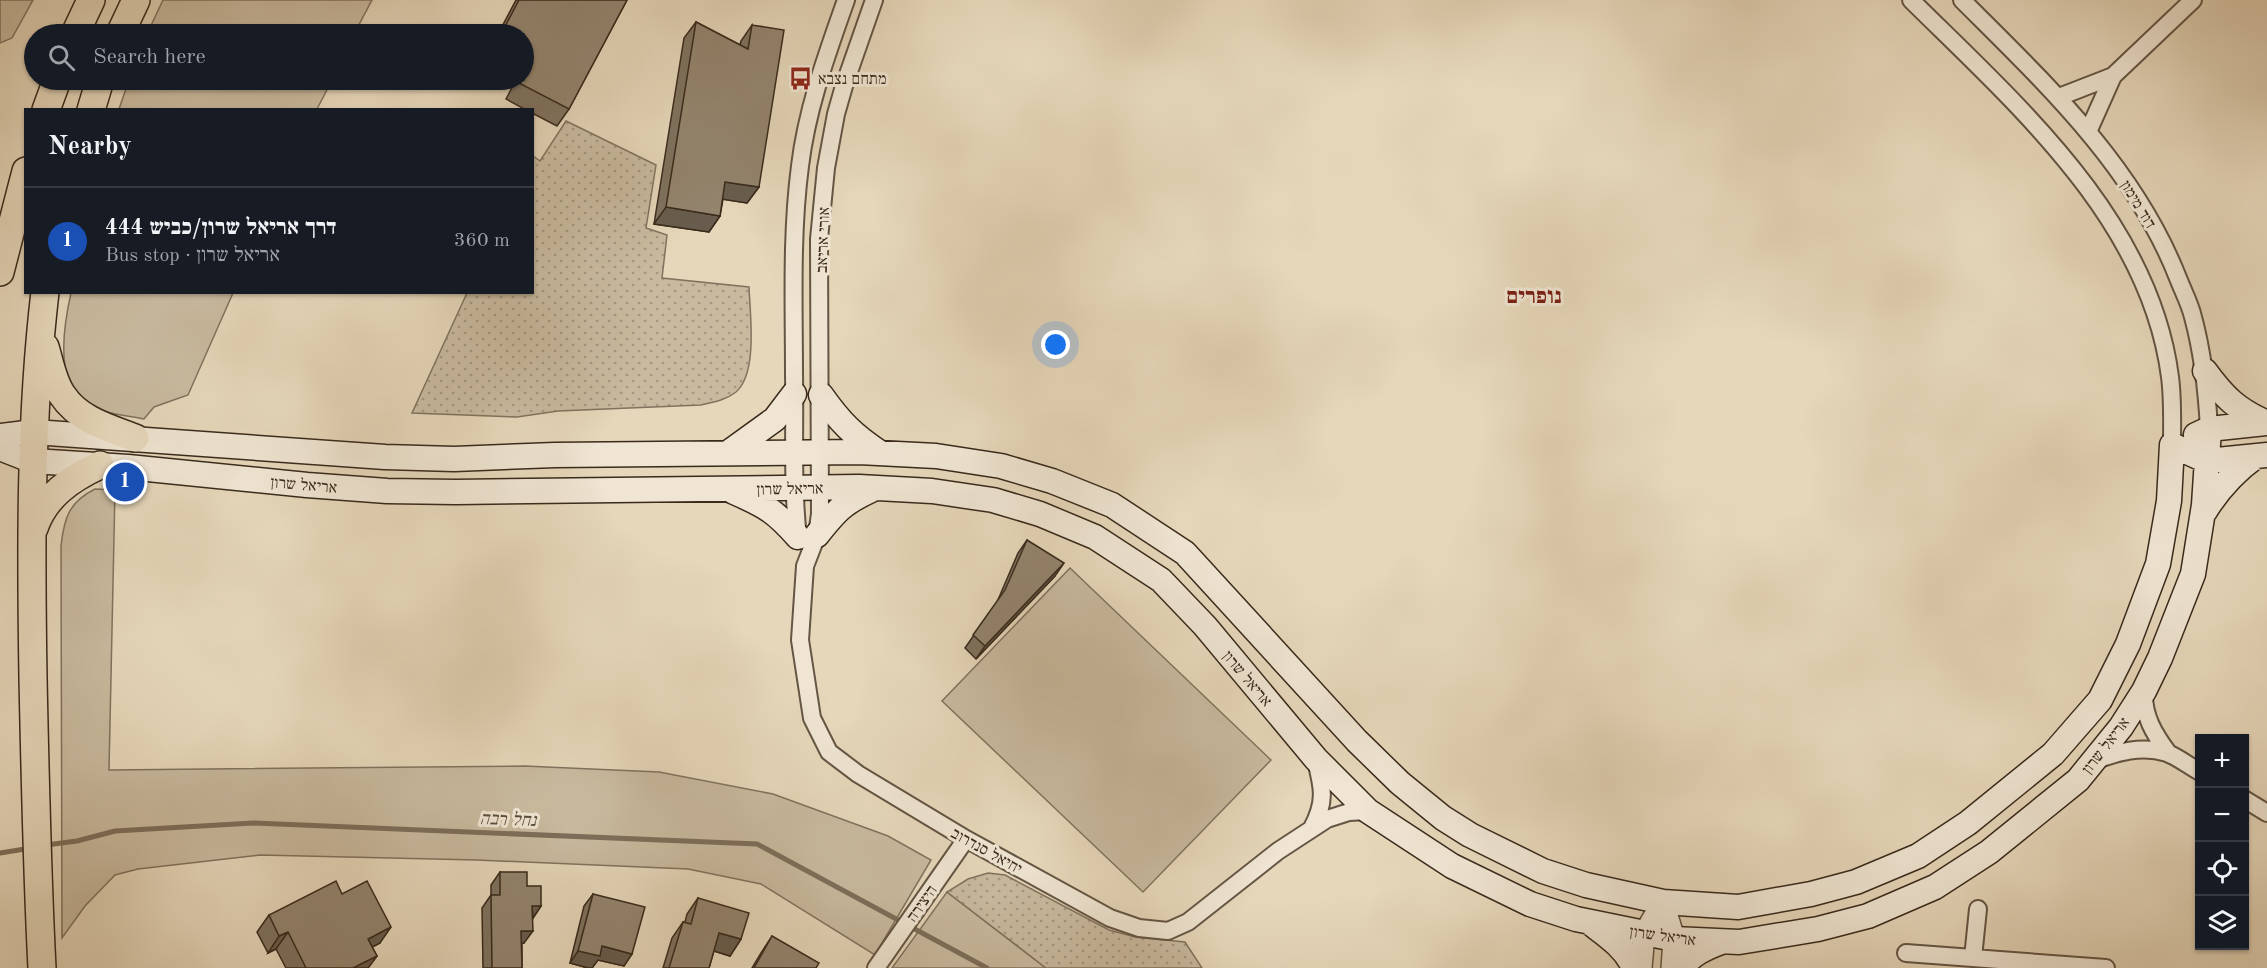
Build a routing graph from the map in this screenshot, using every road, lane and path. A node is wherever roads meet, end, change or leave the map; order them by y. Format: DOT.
graph roads {
  1 [pos="91,0"];
  2 [pos="136,0"];
  3 [pos="846,0"];
  4 [pos="874,0"];
  5 [pos="1911,0"];
  6 [pos="1962,0"];
  7 [pos="2193,0"];
  8 [pos="80,24"];
  9 [pos="125,24"];
  10 [pos="2113,75"];
  11 [pos="53,90"];
  12 [pos="97,90"];
  13 [pos="2059,97"];
  14 [pos="47,108"];
  15 [pos="92,108"];
  16 [pos="2088,132"];
  17 [pos="24,179"];
  18 [pos="0,272"];
  19 [pos="45,294"];
  20 [pos="41,334"];
  21 [pos="2205,371"];
  22 [pos="794,394"];
  23 [pos="821,395"];
  24 [pos="2267,423"];
  25 [pos="2209,429"];
  26 [pos="34,432"];
  27 [pos="0,436"];
  28 [pos="135,438"];
  29 [pos="2172,445"];
  30 [pos="0,448"];
  31 [pos="795,452"];
  32 [pos="821,452"];
  33 [pos="728,453"];
  34 [pos="880,453"];
  35 [pos="2262,455"];
  36 [pos="33,461"];
  37 [pos="2207,461"];
  38 [pos="99,465"];
  39 [pos="726,488"];
  40 [pos="795,488"];
  41 [pos="821,488"];
  42 [pos="875,488"];
  43 [pos="2202,516"];
  44 [pos="32,532"];
  45 [pos="808,536"];
  46 [pos="2144,691"];
  47 [pos="2169,754"];
  48 [pos="1316,759"];
  49 [pos="2094,761"];
  50 [pos="2195,770"];
  51 [pos="2249,803"];
  52 [pos="1368,811"];
  53 [pos="2267,813"];
  54 [pos="1312,829"];
  55 [pos="966,839"];
  56 [pos="1663,902"];
  57 [pos="1978,909"];
  58 [pos="1589,922"];
  59 [pos="1644,934"];
  60 [pos="1674,939"];
  61 [pos="1723,941"];
  62 [pos="1906,953"];
  63 [pos="1973,958"];
  64 [pos="42,968"];
  65 [pos="876,968"];
  66 [pos="1634,968"];
  67 [pos="1641,968"];
  68 [pos="1672,968"];
  69 [pos="1681,968"];
  70 [pos="2106,968"];
  1 -- 8 [label="main road"];
  2 -- 9 [label="main road"];
  3 -- 22 [label="street, אורי אריאב"];
  4 -- 23 [label="street, אורי אריאב"];
  5 -- 29 [label="street, דוד מימון"];
  6 -- 13 [label="street, דוד מימון"];
  7 -- 10 [label="street"];
  10 -- 13 [label="street"];
  10 -- 16 [label="street"];
  11 -- 14 [label="main road"];
  12 -- 15 [label="main road"];
  13 -- 16 [label="street, דוד מימון"];
  16 -- 21 [label="street, דוד מימון"];
  17 -- 18 [label="main road"];
  19 -- 20 [label="main road"];
  20 -- 26 [label="main road"];
  20 -- 28 [label="main road"];
  21 -- 24 [label="main road"];
  21 -- 25 [label="street, דוד מימון"];
  22 -- 31 [label="street, אורי אריאב"];
  22 -- 33 [label="main road"];
  23 -- 32 [label="street, אורי אריאב"];
  23 -- 34 [label="main road"];
  24 -- 25 [label="main road"];
  25 -- 29 [label="main road"];
  25 -- 37 [label="main road, דוד מימון"];
  26 -- 27 [label="main road, אריאל שרון"];
  26 -- 28 [label="main road, אריאל שרון"];
  26 -- 36 [label="main road"];
  28 -- 33 [label="main road, אריאל שרון"];
  29 -- 37 [label="main road"];
  29 -- 56 [label="main road, אריאל שרון"];
  30 -- 36 [label="main road, אריאל שרון"];
  31 -- 32 [label="main road, אריאל שרון"];
  31 -- 33 [label="main road, אריאל שרון"];
  31 -- 40 [label="street, יחיאל סנדרוב"];
  32 -- 34 [label="main road, אריאל שרון"];
  32 -- 41 [label="street, אורי אריאב"];
  34 -- 56 [label="main road, אריאל שרון"];
  35 -- 37 [label="main road"];
  35 -- 43 [label="main road"];
  36 -- 38 [label="main road, אריאל שרון"];
  36 -- 44 [label="main road"];
  37 -- 43 [label="main road, אריאל שרון"];
  38 -- 39 [label="main road, אריאל שרון"];
  38 -- 44 [label="main road"];
  39 -- 40 [label="main road, אריאל שרון"];
  39 -- 45 [label="main road"];
  40 -- 41 [label="main road, אריאל שרון"];
  40 -- 45 [label="street, יחיאל סנדרוב"];
  41 -- 42 [label="main road, אריאל שרון"];
  41 -- 45 [label="street, יחיאל סנדרוב"];
  42 -- 45 [label="main road"];
  42 -- 48 [label="main road, אריאל שרון"];
  43 -- 46 [label="main road, אריאל שרון"];
  44 -- 64 [label="main road"];
  45 -- 55 [label="street, יחיאל סנדרוב"];
  46 -- 47 [label="street"];
  46 -- 49 [label="main road, אריאל שרון"];
  47 -- 49 [label="street"];
  47 -- 50 [label="street"];
  48 -- 52 [label="main road, אריאל שרון"];
  48 -- 54 [label="street"];
  49 -- 61 [label="main road, אריאל שרון"];
  51 -- 53 [label="street"];
  52 -- 54 [label="street, יחיאל סנדרוב"];
  52 -- 58 [label="main road, אריאל שרון"];
  54 -- 55 [label="street, יחיאל סנדרוב"];
  55 -- 65 [label="street, היצירה"];
  56 -- 59 [label="street"];
  56 -- 60 [label="street"];
  57 -- 63 [label="street"];
  58 -- 59 [label="main road, אריאל שרון"];
  58 -- 66 [label="main road"];
  59 -- 60 [label="main road, אריאל שרון"];
  59 -- 67 [label="street"];
  60 -- 61 [label="main road, אריאל שרון"];
  60 -- 68 [label="street"];
  61 -- 69 [label="main road"];
  62 -- 63 [label="street"];
  63 -- 70 [label="street"];
}
